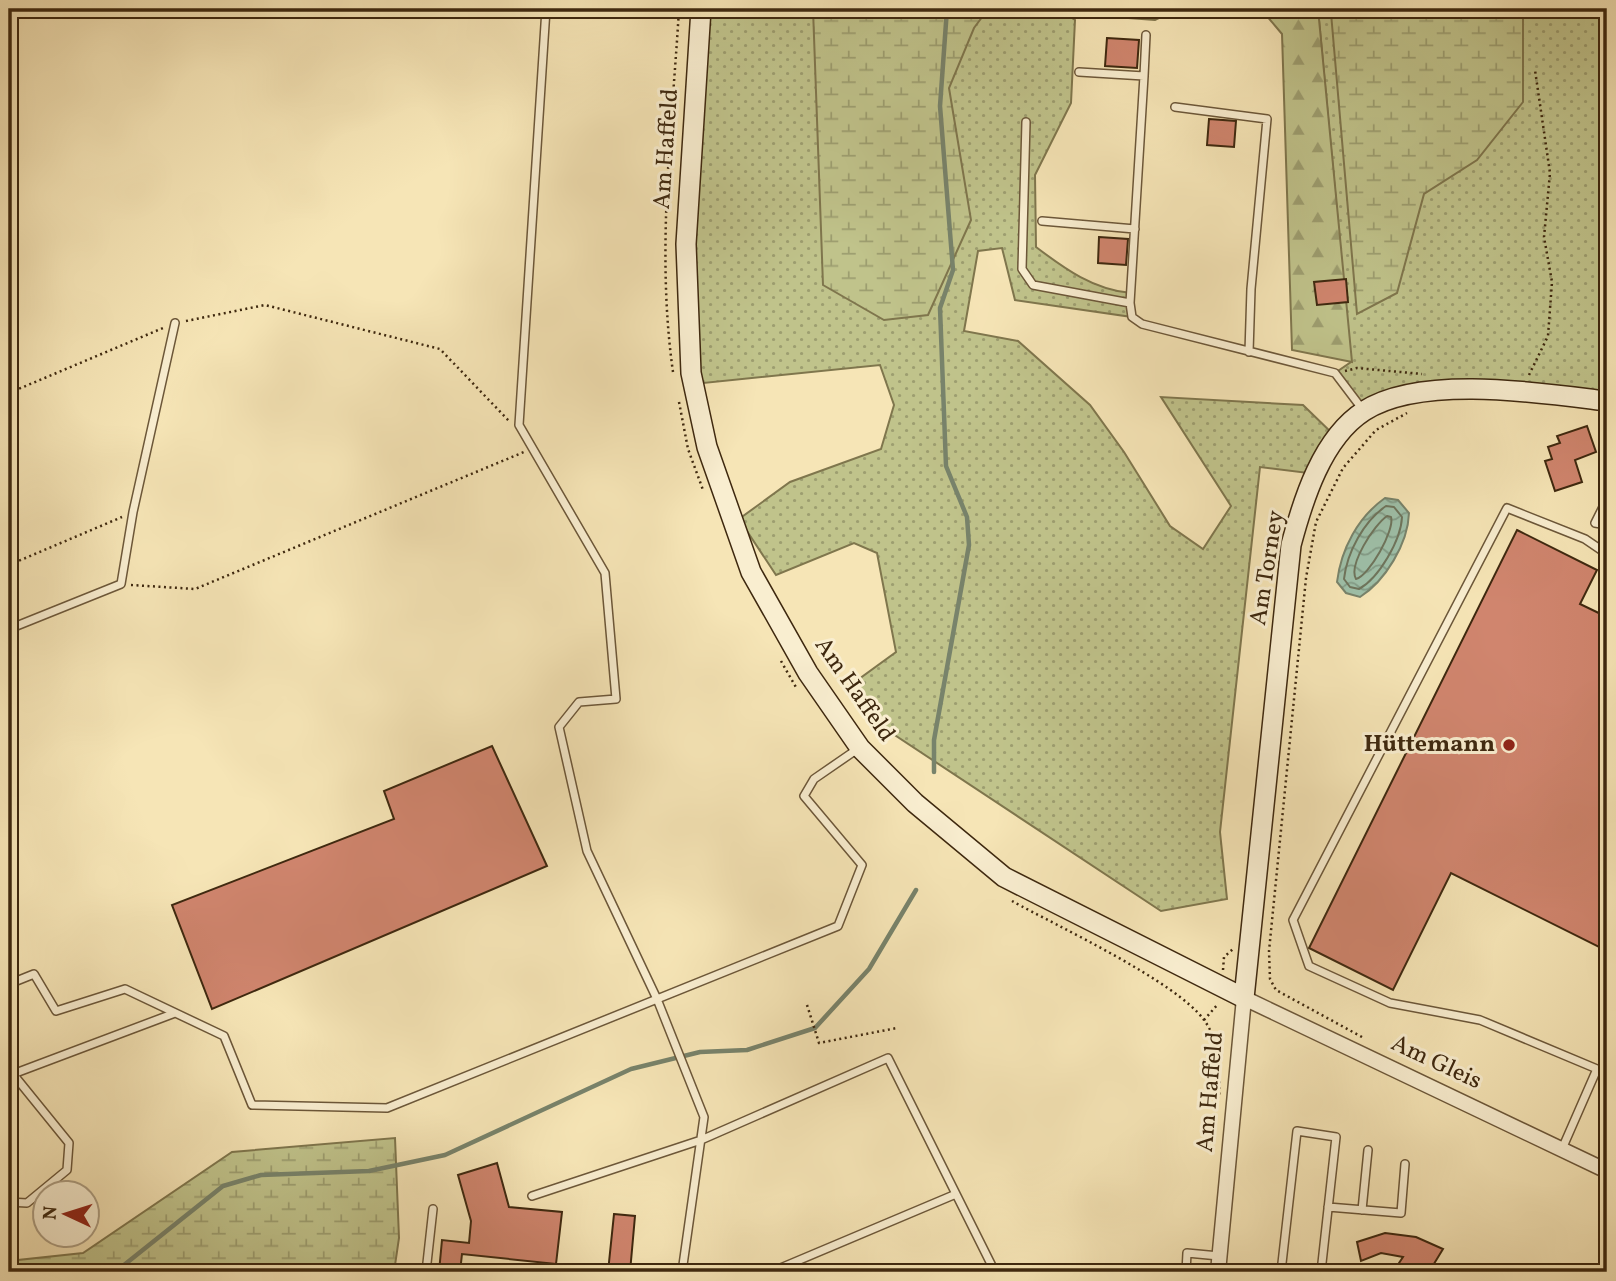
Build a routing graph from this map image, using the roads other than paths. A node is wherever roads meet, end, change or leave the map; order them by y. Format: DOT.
graph roads {
  1 [pos="547,9"];
  2 [pos="701,9"];
  3 [pos="1146,35"];
  4 [pos="1079,72"];
  5 [pos="1144,76"];
  6 [pos="1174,107"];
  7 [pos="1026,122"];
  8 [pos="1042,221"];
  9 [pos="1135,229"];
  10 [pos="1130,303"];
  11 [pos="175,323"];
  12 [pos="1249,352"];
  13 [pos="1607,401"];
  14 [pos="1363,411"];
  15 [pos="1607,499"];
  16 [pos="1595,523"];
  17 [pos="1607,525"];
  18 [pos="1586,539"];
  19 [pos="1607,554"];
  20 [pos="9,629"];
  21 [pos="860,748"];
  22 [pos="9,984"];
  23 [pos="1244,998"];
  24 [pos="657,999"];
  25 [pos="175,1013"];
  26 [pos="1597,1069"];
  27 [pos="1607,1074"];
  28 [pos="701,1140"];
  29 [pos="1562,1149"];
  30 [pos="1368,1150"];
  31 [pos="1405,1164"];
  32 [pos="1607,1171"];
  33 [pos="956,1194"];
  34 [pos="532,1196"];
  35 [pos="9,1202"];
  36 [pos="1328,1207"];
  37 [pos="433,1209"];
  38 [pos="1362,1210"];
  39 [pos="1220,1256"];
  40 [pos="426,1272"];
  41 [pos="682,1272"];
  42 [pos="771,1272"];
  43 [pos="995,1272"];
  44 [pos="1186,1272"];
  45 [pos="1218,1272"];
  46 [pos="1281,1272"];
  47 [pos="1321,1272"];
  1 -- 24 [label="lane"];
  2 -- 21 [label="street, Am Haffeld"];
  3 -- 5 [label="lane"];
  4 -- 5 [label="lane"];
  5 -- 9 [label="lane"];
  6 -- 12 [label="lane"];
  7 -- 10 [label="lane"];
  8 -- 9 [label="lane"];
  9 -- 10 [label="lane"];
  10 -- 12 [label="lane"];
  11 -- 20 [label="lane"];
  12 -- 14 [label="lane"];
  13 -- 14 [label="street, Am Torney"];
  14 -- 23 [label="street, Am Torney"];
  15 -- 16 [label="lane"];
  16 -- 17 [label="lane"];
  16 -- 18 [label="lane"];
  18 -- 19 [label="lane"];
  18 -- 26 [label="lane"];
  21 -- 23 [label="street, Am Haffeld"];
  21 -- 24 [label="lane"];
  22 -- 25 [label="lane"];
  23 -- 29 [label="street, Am Gleis"];
  23 -- 39 [label="street, Am Haffeld"];
  24 -- 25 [label="lane"];
  24 -- 28 [label="lane"];
  25 -- 35 [label="lane"];
  26 -- 27 [label="lane"];
  26 -- 29 [label="lane"];
  28 -- 33 [label="lane"];
  28 -- 34 [label="lane"];
  28 -- 41 [label="lane"];
  29 -- 32 [label="street, Am Gleis"];
  30 -- 38 [label="lane"];
  31 -- 38 [label="lane"];
  33 -- 42 [label="lane"];
  33 -- 43 [label="lane"];
  36 -- 38 [label="lane"];
  36 -- 46 [label="lane"];
  36 -- 47 [label="lane"];
  37 -- 40 [label="lane"];
  39 -- 44 [label="lane"];
  39 -- 45 [label="street, Am Haffeld"];
}
